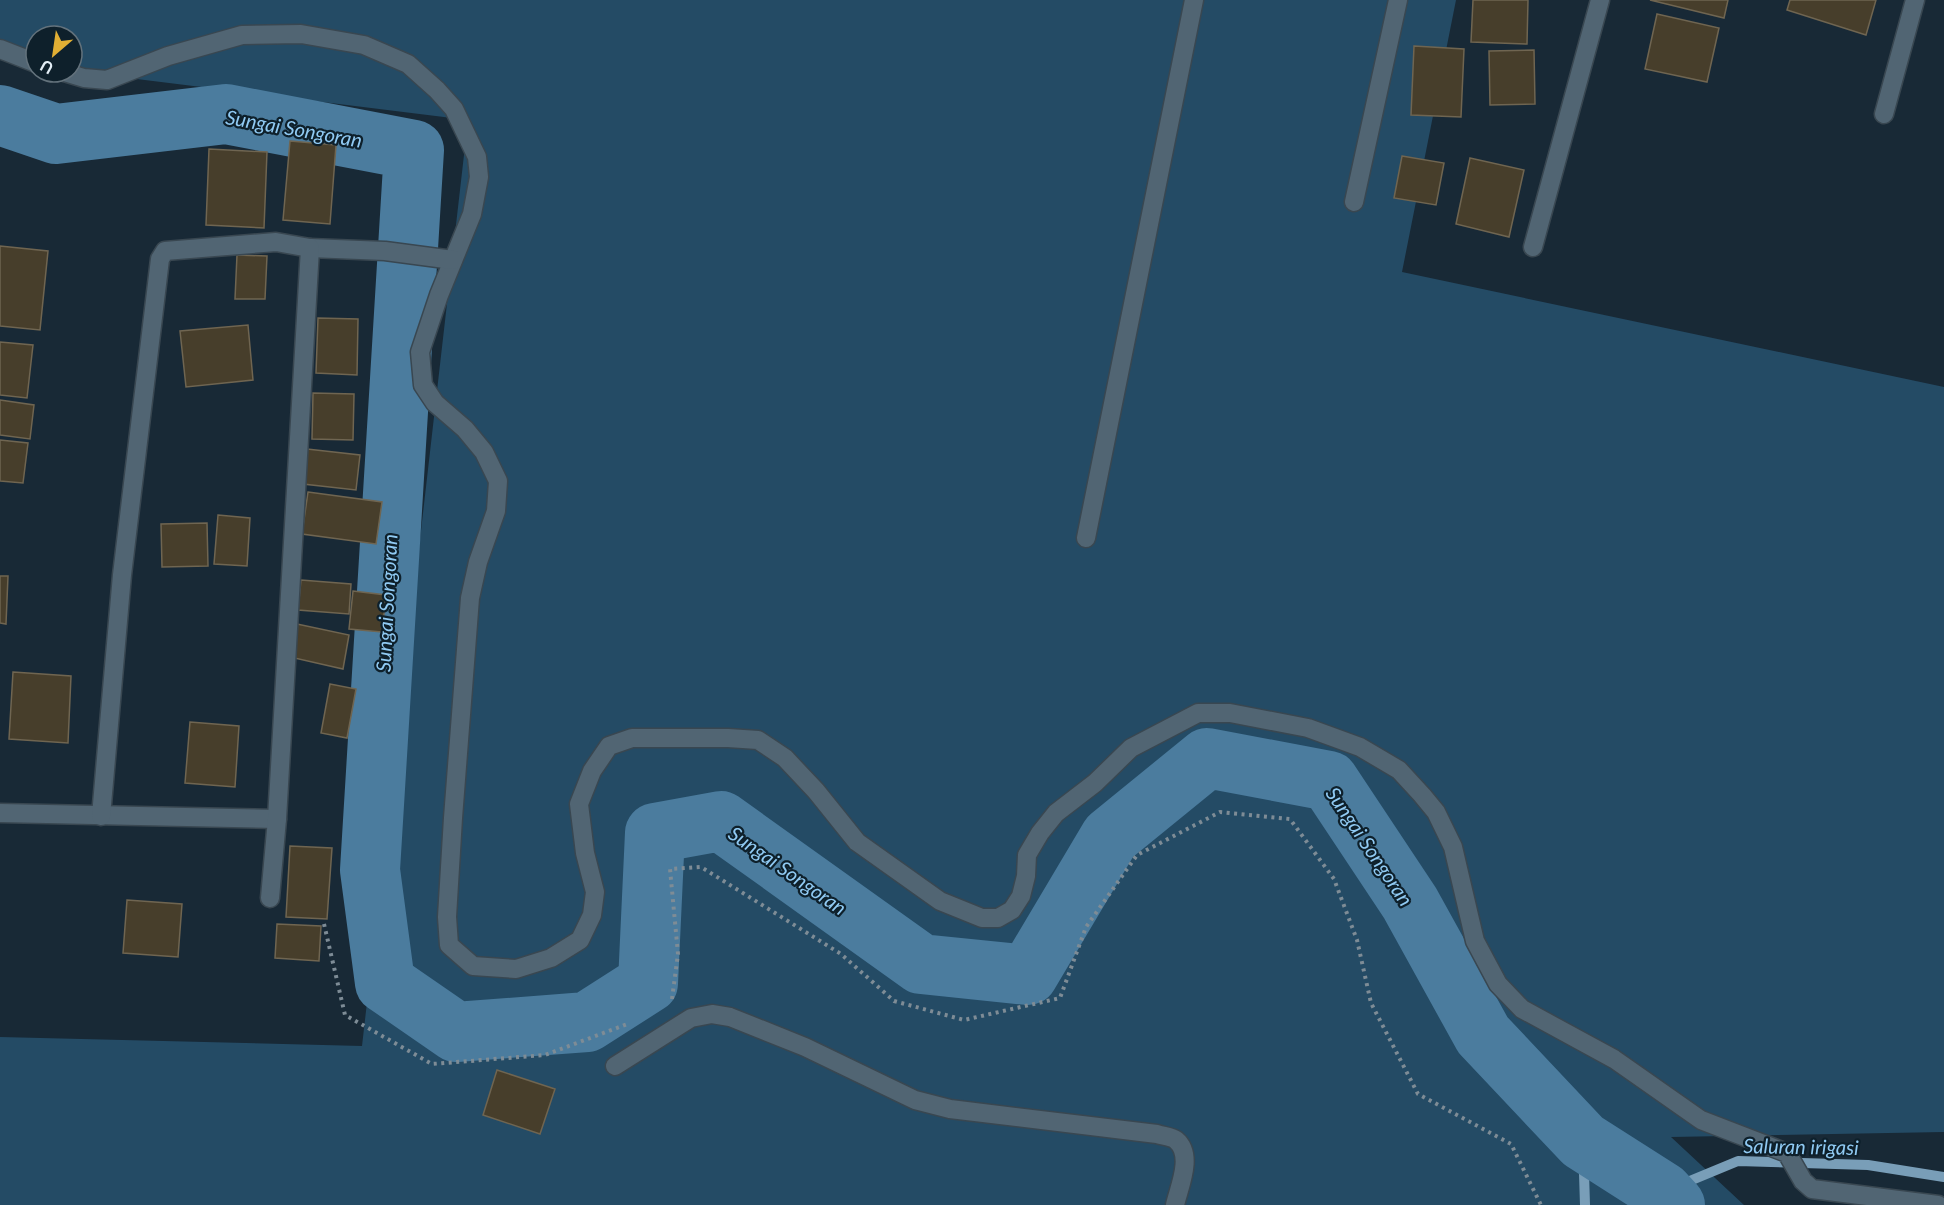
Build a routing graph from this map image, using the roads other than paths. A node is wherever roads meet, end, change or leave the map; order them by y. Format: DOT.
graph roads {
  1 [pos="1194,0"];
  2 [pos="1398,0"];
  3 [pos="1600,0"];
  4 [pos="1915,0"];
  5 [pos="0,49"];
  6 [pos="24,58"];
  7 [pos="84,78"];
  8 [pos="1884,114"];
  9 [pos="1354,202"];
  10 [pos="1533,247"];
  11 [pos="310,248"];
  12 [pos="444,259"];
  13 [pos="1086,538"];
  14 [pos="0,813"];
  15 [pos="101,816"];
  16 [pos="277,819"];
  17 [pos="270,898"];
  18 [pos="615,1066"];
  19 [pos="1175,1205"];
  20 [pos="1938,1205"];
  1 -- 13 [label="street"];
  2 -- 9 [label="street"];
  3 -- 10 [label="street"];
  4 -- 8 [label="street"];
  5 -- 6 [label="street"];
  7 -- 12 [label="street"];
  11 -- 12 [label="street"];
  11 -- 15 [label="street"];
  11 -- 16 [label="street"];
  12 -- 20 [label="street"];
  14 -- 15 [label="street"];
  15 -- 16 [label="street"];
  16 -- 17 [label="street"];
  18 -- 19 [label="street"];
}
